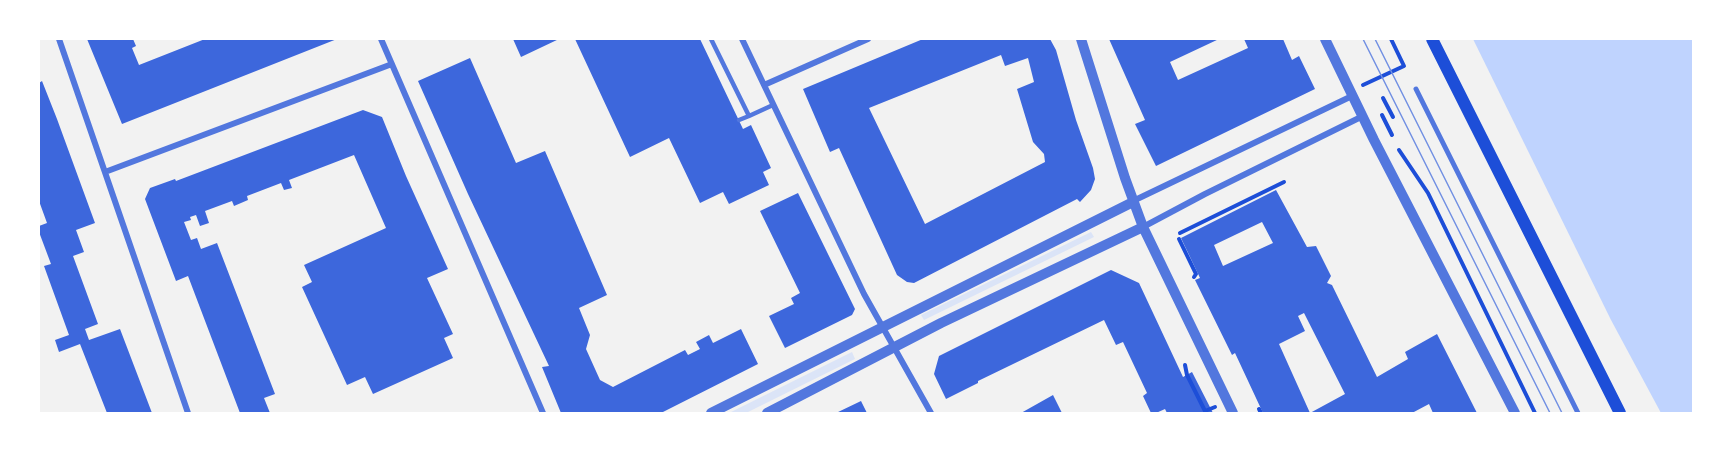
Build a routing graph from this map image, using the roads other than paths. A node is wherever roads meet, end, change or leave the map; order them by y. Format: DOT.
graph roads {
  1 [pos="59,39"];
  2 [pos="381,39"];
  3 [pos="711,39"];
  4 [pos="742,39"];
  5 [pos="868,39"];
  6 [pos="1081,39"];
  7 [pos="1325,39"];
  8 [pos="1432,39"];
  9 [pos="392,64"];
  10 [pos="764,85"];
  11 [pos="1416,89"];
  12 [pos="1352,96"];
  13 [pos="773,105"];
  14 [pos="749,116"];
  15 [pos="1363,116"];
  16 [pos="739,120"];
  17 [pos="105,172"];
  18 [pos="1133,202"];
  19 [pos="1143,227"];
  20 [pos="882,326"];
  21 [pos="894,347"];
  22 [pos="1511,410"];
  23 [pos="188,413"];
  24 [pos="543,413"];
  25 [pos="711,413"];
  26 [pos="767,413"];
  27 [pos="931,413"];
  28 [pos="1233,413"];
  29 [pos="1578,413"];
  30 [pos="1620,413"];
  1 -- 17 [label="street"];
  2 -- 9 [label="street"];
  3 -- 14 [label="lane"];
  4 -- 10 [label="street"];
  5 -- 10 [label="street"];
  6 -- 18 [label="street"];
  7 -- 12 [label="street"];
  8 -- 30 [label="main road"];
  9 -- 17 [label="street"];
  9 -- 24 [label="street"];
  10 -- 13 [label="street"];
  11 -- 29 [label="street"];
  12 -- 15 [label="street"];
  12 -- 18 [label="street"];
  13 -- 14 [label="lane"];
  13 -- 20 [label="street"];
  14 -- 16 [label="lane"];
  15 -- 19 [label="street"];
  15 -- 22 [label="street"];
  17 -- 23 [label="street"];
  18 -- 19 [label="street"];
  18 -- 20 [label="street"];
  19 -- 21 [label="street"];
  19 -- 28 [label="street"];
  20 -- 21 [label="street"];
  20 -- 25 [label="street"];
  21 -- 26 [label="street"];
  21 -- 27 [label="street"];
}
